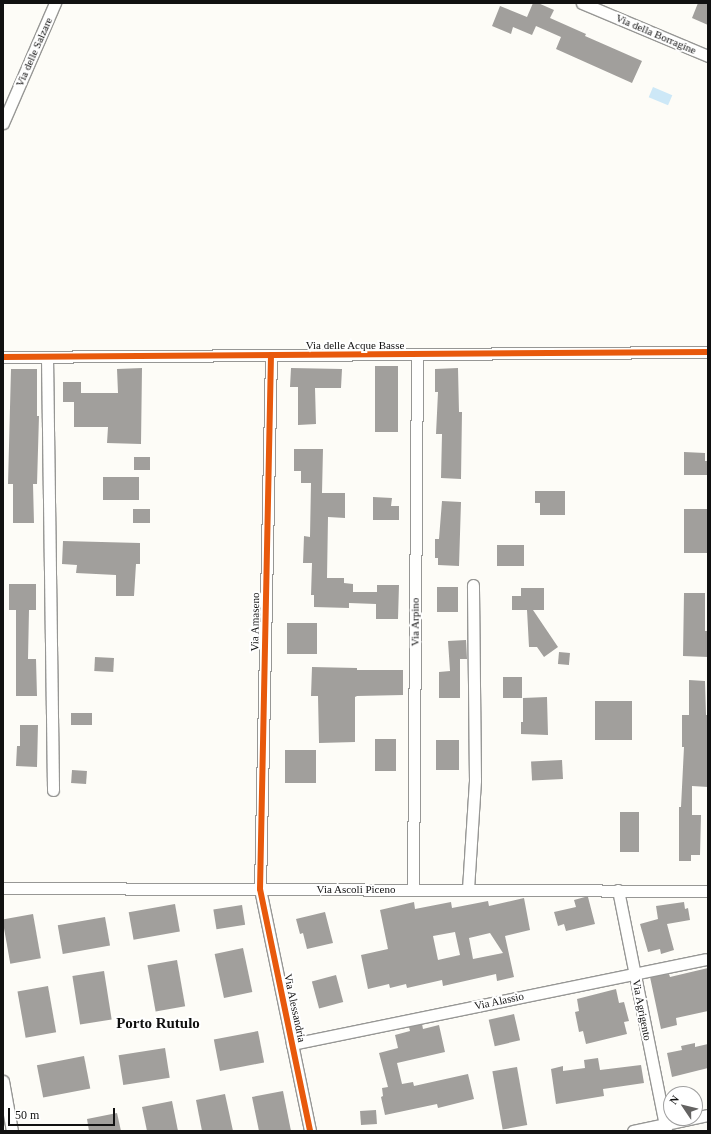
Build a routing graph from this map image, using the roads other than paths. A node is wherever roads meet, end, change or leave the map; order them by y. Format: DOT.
graph roads {
  1 [pos="55,3"];
  2 [pos="582,3"];
  3 [pos="708,56"];
  4 [pos="3,123"];
  5 [pos="708,352"];
  6 [pos="417,354"];
  7 [pos="271,355"];
  8 [pos="3,357"];
  9 [pos="47,357"];
  10 [pos="473,585"];
  11 [pos="53,790"];
  12 [pos="3,888"];
  13 [pos="260,889"];
  14 [pos="468,889"];
  15 [pos="413,890"];
  16 [pos="618,890"];
  17 [pos="708,891"];
  18 [pos="705,959"];
  19 [pos="634,973"];
  20 [pos="292,1044"];
  21 [pos="3,1081"];
  22 [pos="708,1115"];
  23 [pos="665,1128"];
  24 [pos="12,1131"];
  25 [pos="310,1131"];
  26 [pos="633,1131"];
  1 -- 4 [label="street, Via delle Salzare"];
  2 -- 3 [label="street, Via della Borragine"];
  5 -- 6 [label="street, Via delle Acque Basse"];
  6 -- 7 [label="street, Via delle Acque Basse"];
  6 -- 15 [label="street, Via Arpino"];
  7 -- 9 [label="street, Via delle Acque Basse"];
  7 -- 13 [label="street, Via Amaseno"];
  8 -- 9 [label="street, Via delle Acque Basse"];
  9 -- 11 [label="street"];
  10 -- 14 [label="street"];
  12 -- 13 [label="street, Via Ascoli Piceno"];
  13 -- 15 [label="street, Via Ascoli Piceno"];
  13 -- 20 [label="street, Via Alessandria"];
  14 -- 15 [label="street, Via Ascoli Piceno"];
  14 -- 16 [label="street, Via Ascoli Piceno"];
  16 -- 17 [label="street, Via Ascoli Piceno"];
  16 -- 19 [label="street, Via Agrigento"];
  18 -- 19 [label="street, Via Alassio"];
  19 -- 20 [label="street, Via Alassio"];
  19 -- 23 [label="street, Via Agrigento"];
  20 -- 25 [label="street, Via Alessandria"];
  21 -- 24 [label="street"];
  22 -- 23 [label="street"];
  23 -- 26 [label="street"];
}
